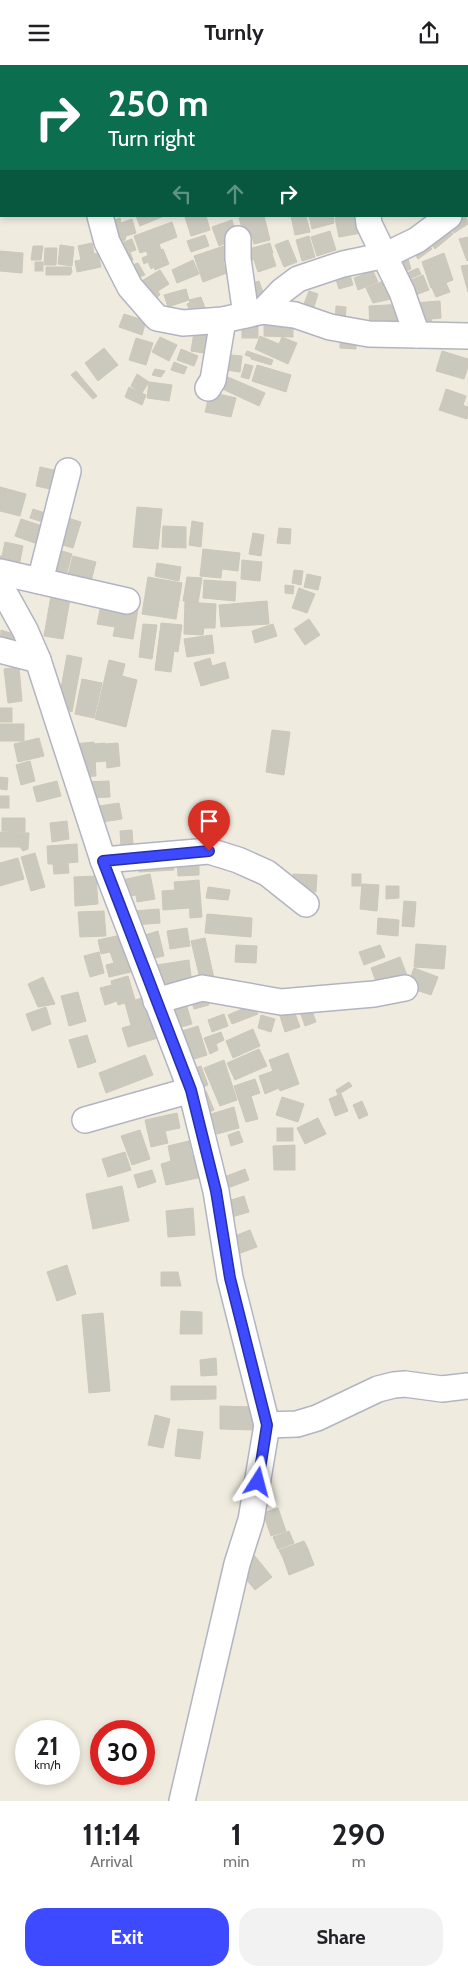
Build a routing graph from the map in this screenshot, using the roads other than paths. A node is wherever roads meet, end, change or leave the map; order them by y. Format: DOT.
graph roads {
  1 [pos="100,217"];
  2 [pos="368,217"];
  3 [pos="448,217"];
  4 [pos="238,239"];
  5 [pos="386,255"];
  6 [pos="244,315"];
  7 [pos="417,335"];
  8 [pos="468,336"];
  9 [pos="208,388"];
  10 [pos="68,471"];
  11 [pos="0,572"];
  12 [pos="40,581"];
  13 [pos="0,585"];
  14 [pos="127,601"];
  15 [pos="0,649"];
  16 [pos="38,659"];
  17 [pos="103,861"];
  18 [pos="306,904"];
  19 [pos="405,988"];
  20 [pos="156,1001"];
  21 [pos="191,1090"];
  22 [pos="85,1121"];
  23 [pos="468,1386"];
  24 [pos="267,1425"];
  25 [pos="182,1801"];
  1 -- 6 [label="street"];
  2 -- 5 [label="street"];
  3 -- 5 [label="street"];
  4 -- 6 [label="street"];
  5 -- 6 [label="street"];
  5 -- 7 [label="street"];
  6 -- 7 [label="street"];
  6 -- 9 [label="street"];
  7 -- 8 [label="street"];
  10 -- 12 [label="street"];
  11 -- 12 [label="street"];
  12 -- 14 [label="street"];
  13 -- 16 [label="street"];
  15 -- 16 [label="street"];
  16 -- 17 [label="street"];
  17 -- 18 [label="street"];
  17 -- 20 [label="street"];
  19 -- 20 [label="street"];
  20 -- 21 [label="street"];
  21 -- 22 [label="street"];
  21 -- 24 [label="street"];
  23 -- 24 [label="street"];
  24 -- 25 [label="street"];
}
